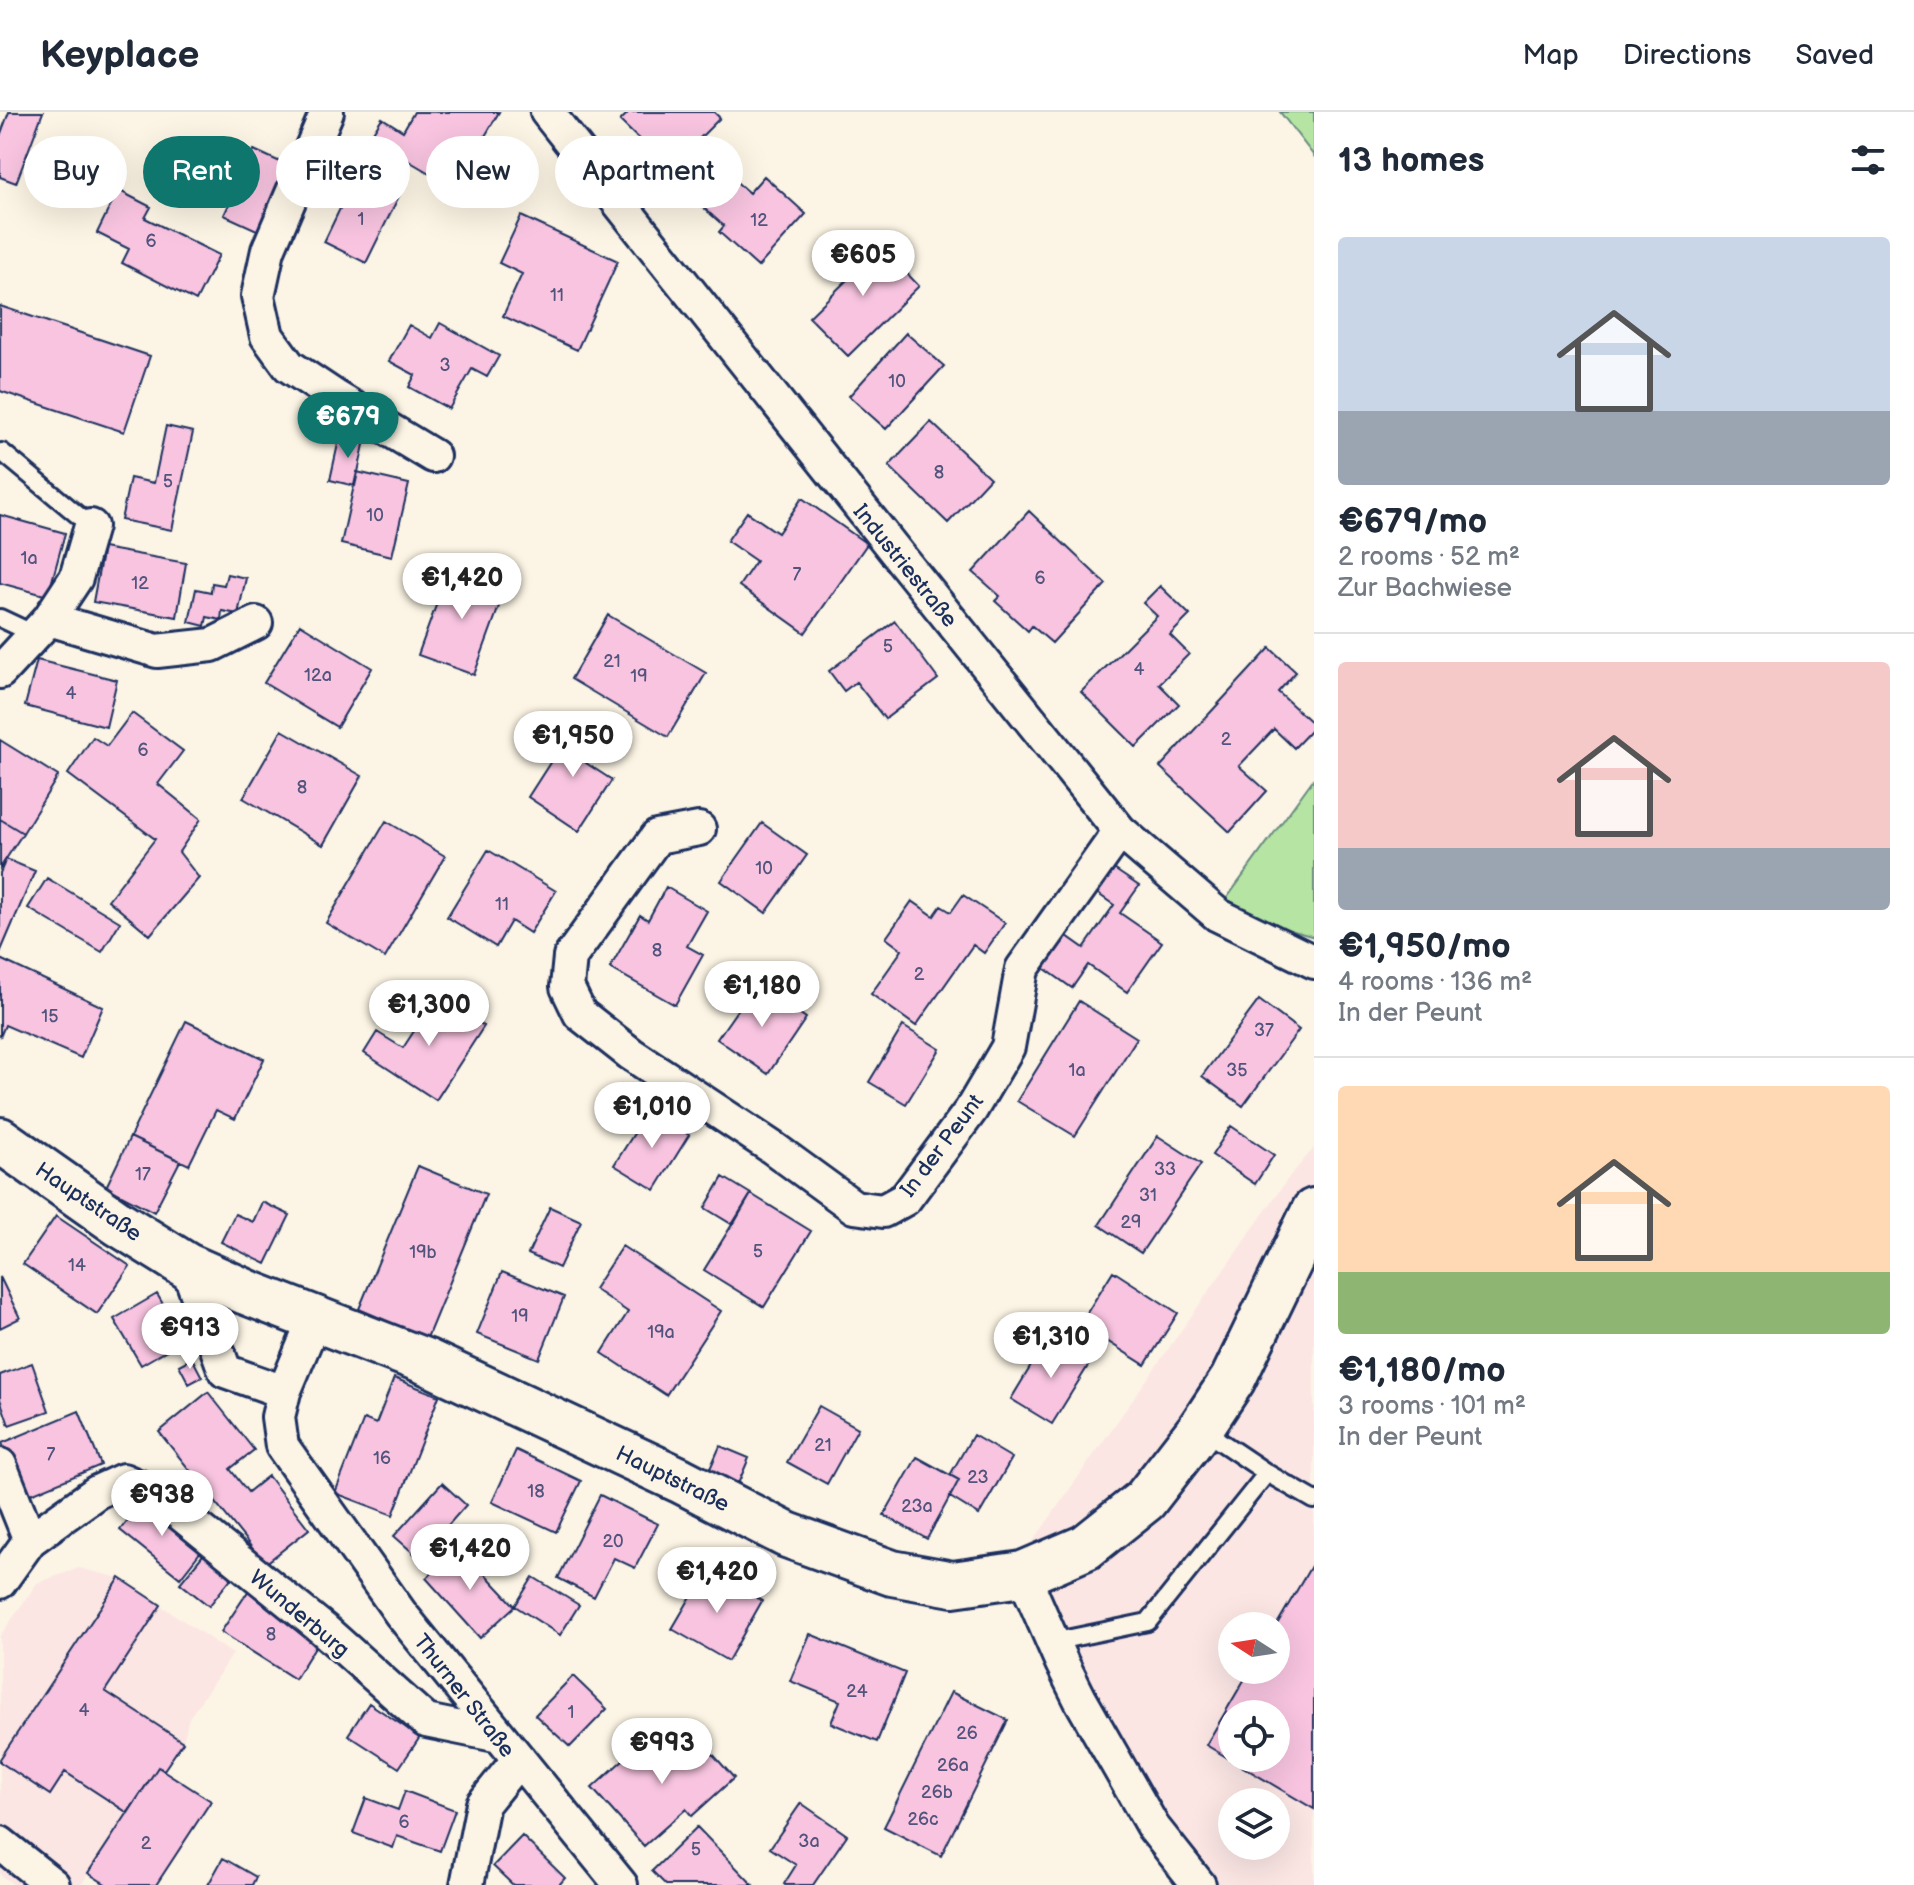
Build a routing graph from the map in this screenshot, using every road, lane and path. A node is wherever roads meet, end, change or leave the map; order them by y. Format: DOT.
graph roads {
  1 [pos="327,112"];
  2 [pos="547,112"];
  3 [pos="2,452"];
  4 [pos="433,456"];
  5 [pos="91,526"];
  6 [pos="0,618"];
  7 [pos="256,623"];
  8 [pos="42,626"];
  9 [pos="0,672"];
  10 [pos="699,829"];
  11 [pos="1120,831"];
  12 [pos="1314,962"];
  13 [pos="0,1140"];
  14 [pos="1314,1211"];
  15 [pos="187,1266"];
  16 [pos="315,1318"];
  17 [pos="284,1392"];
  18 [pos="1200,1429"];
  19 [pos="0,1465"];
  20 [pos="1267,1473"];
  21 [pos="1314,1500"];
  22 [pos="30,1540"];
  23 [pos="1023,1574"];
  24 [pos="0,1582"];
  25 [pos="1052,1642"];
  26 [pos="510,1748"];
  27 [pos="0,1843"];
  28 [pos="53,1885"];
  29 [pos="467,1885"];
  30 [pos="621,1885"];
  31 [pos="1199,1885"];
  1 -- 4 [label="street"];
  2 -- 11 [label="street, Industriestraße"];
  3 -- 5 [label="lane"];
  5 -- 8 [label="street"];
  6 -- 8 [label="lane"];
  7 -- 8 [label="street"];
  8 -- 9 [label="street"];
  10 -- 11 [label="street, In der Peunt"];
  11 -- 12 [label="street, Industriestraße"];
  13 -- 15 [label="street, Hauptstraße"];
  14 -- 18 [label="street, Hauptstraße"];
  15 -- 16 [label="street, Hauptstraße"];
  15 -- 17 [label="street"];
  16 -- 17 [label="street, Thurner Straße"];
  16 -- 23 [label="street, Hauptstraße"];
  17 -- 26 [label="street, Thurner Straße"];
  18 -- 20 [label="lane"];
  18 -- 23 [label="street, Hauptstraße"];
  19 -- 22 [label="street"];
  20 -- 21 [label="lane"];
  20 -- 25 [label="lane"];
  22 -- 24 [label="street, Wunderburg"];
  22 -- 26 [label="street, Wunderburg"];
  23 -- 25 [label="street"];
  25 -- 31 [label="street"];
  26 -- 29 [label="street, Thurner Straße"];
  26 -- 30 [label="street"];
  27 -- 28 [label="street"];
}
